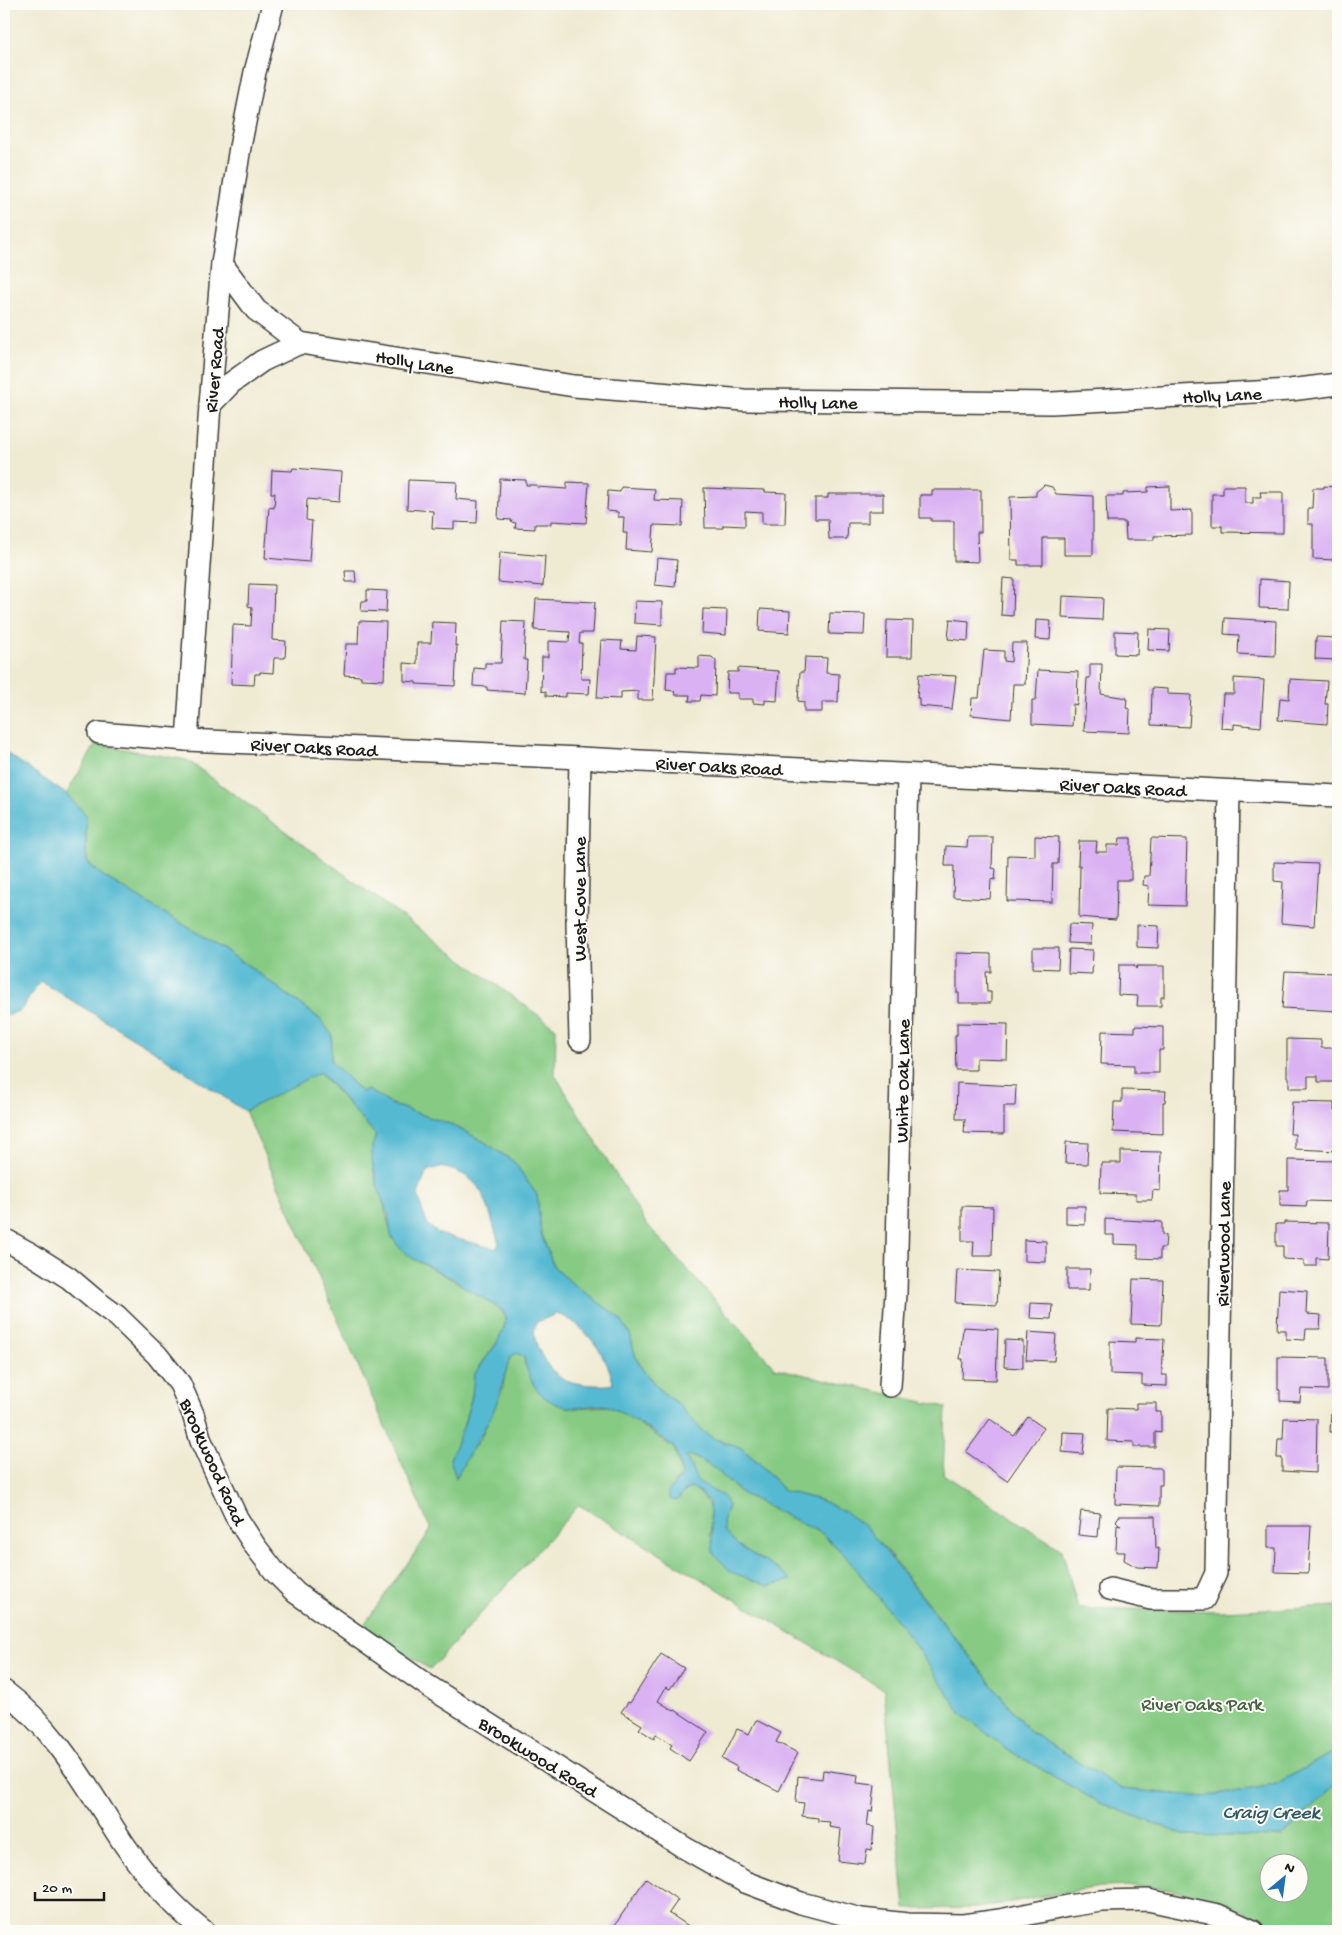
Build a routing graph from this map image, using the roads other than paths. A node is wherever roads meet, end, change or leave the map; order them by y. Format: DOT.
graph roads {
  1 [pos="273,4"];
  2 [pos="222,264"];
  3 [pos="300,343"];
  4 [pos="1338,384"];
  5 [pos="210,405"];
  6 [pos="99,733"];
  7 [pos="187,740"];
  8 [pos="580,758"];
  9 [pos="908,775"];
  10 [pos="1229,791"];
  11 [pos="1338,796"];
  12 [pos="580,1040"];
  13 [pos="4,1239"];
  14 [pos="890,1386"];
  15 [pos="1110,1589"];
  16 [pos="4,1691"];
  17 [pos="204,1931"];
  18 [pos="1254,1931"];
  1 -- 2 [label="street, River Road"];
  2 -- 3 [label="street, Holly Lane"];
  2 -- 5 [label="street, River Road"];
  3 -- 4 [label="street, Holly Lane"];
  3 -- 5 [label="street"];
  5 -- 7 [label="street, River Road"];
  6 -- 7 [label="street, River Oaks Road"];
  7 -- 8 [label="street, River Oaks Road"];
  8 -- 9 [label="street, River Oaks Road"];
  8 -- 12 [label="street, West Cove Lane"];
  9 -- 10 [label="street, River Oaks Road"];
  9 -- 14 [label="street, White Oak Lane"];
  10 -- 11 [label="street, River Oaks Road"];
  10 -- 15 [label="street, Riverwood Lane"];
  13 -- 18 [label="street, Brookwood Road"];
  16 -- 17 [label="street"];
}
